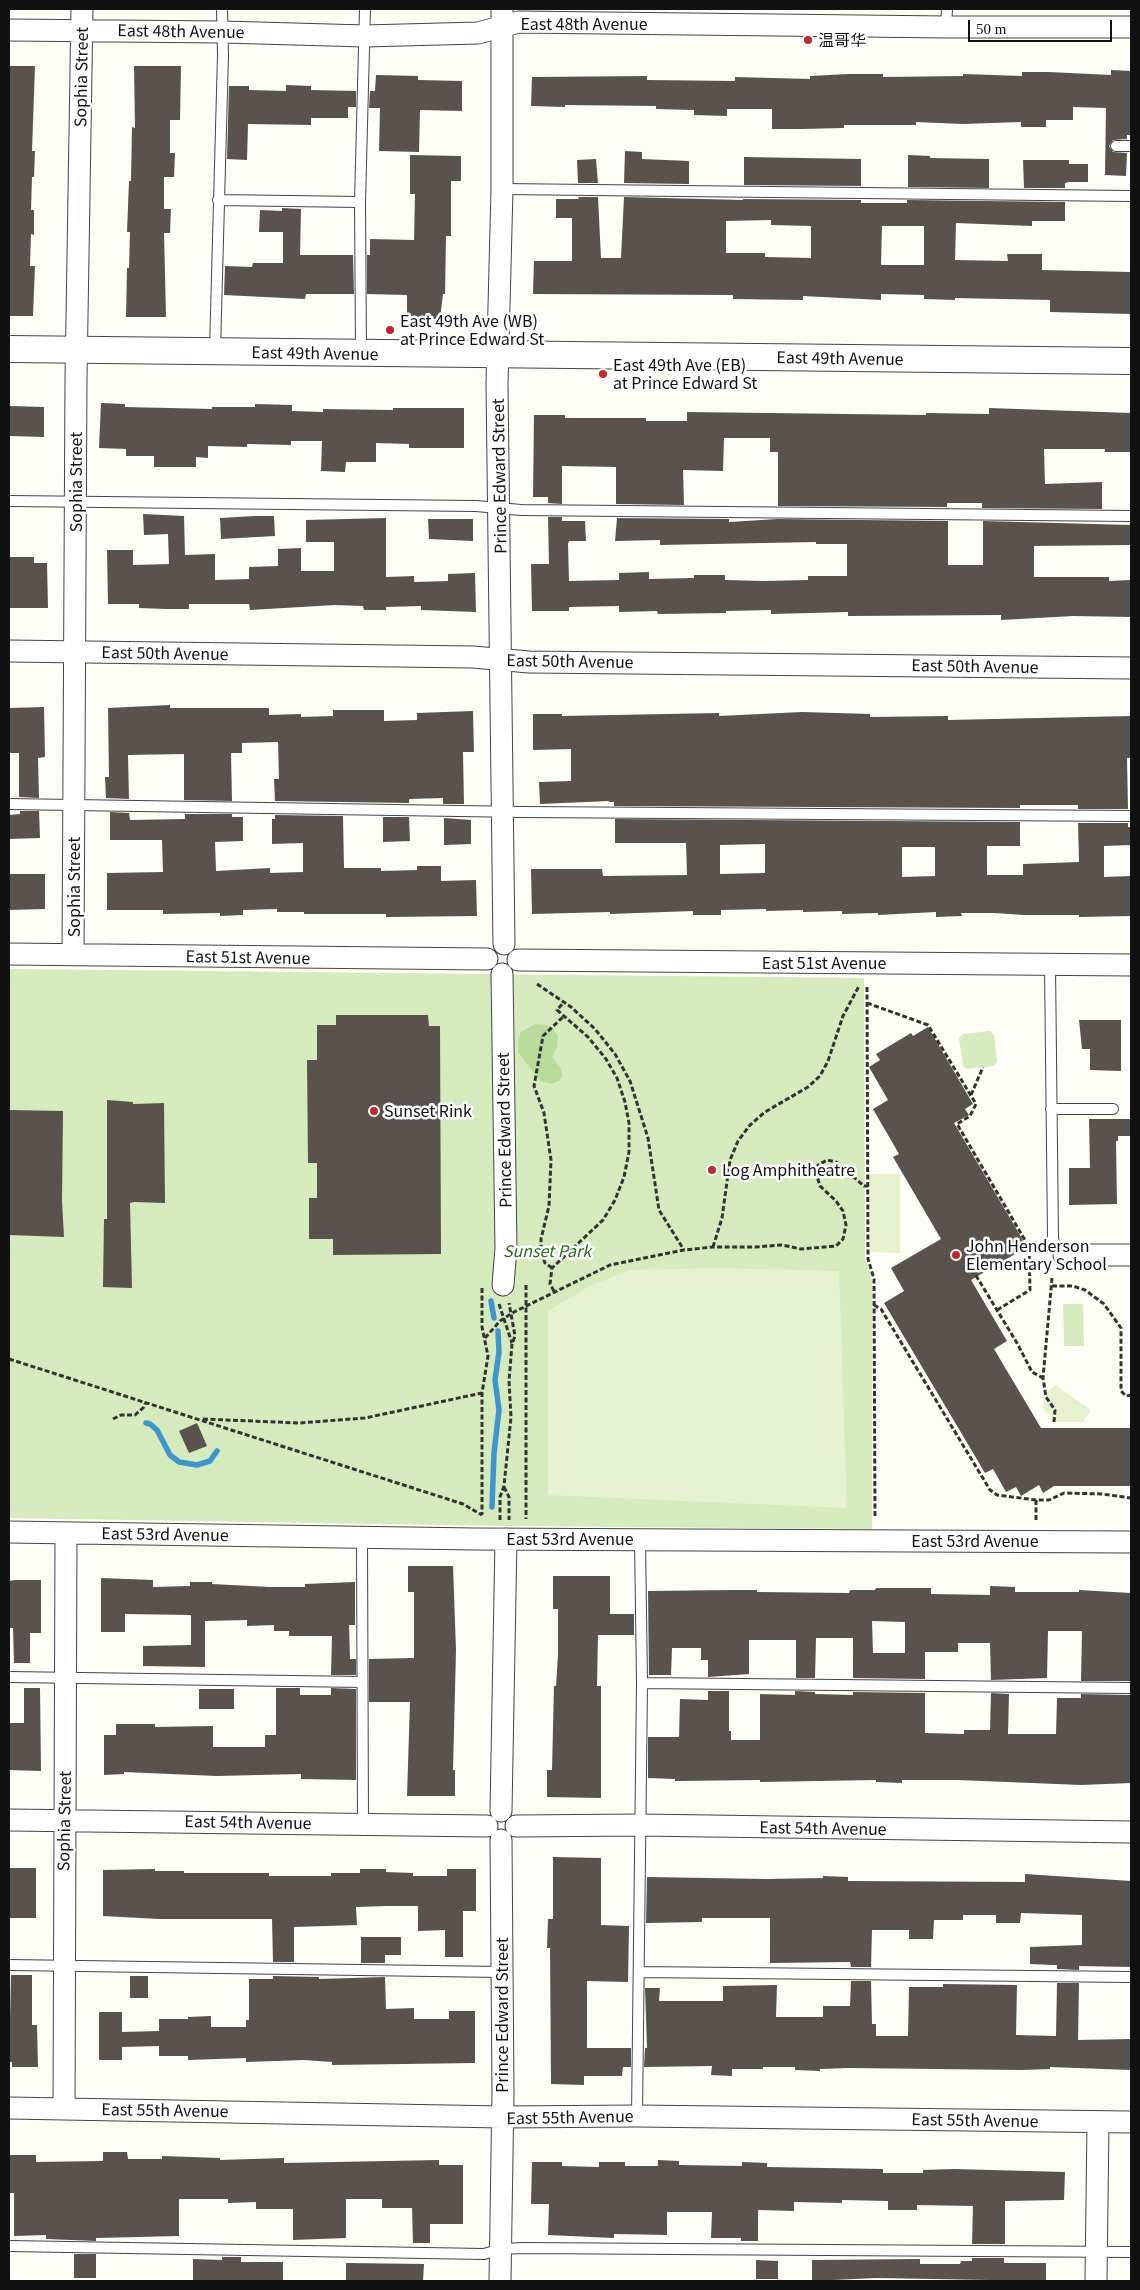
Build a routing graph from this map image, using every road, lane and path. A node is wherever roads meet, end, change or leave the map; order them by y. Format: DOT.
graph roads {
  1 [pos="82,9"];
  2 [pos="222,9"];
  3 [pos="365,9"];
  4 [pos="502,18"];
  5 [pos="946,18"];
  6 [pos="1131,27"];
  7 [pos="9,30"];
  8 [pos="82,30"];
  9 [pos="223,32"];
  10 [pos="365,36"];
  11 [pos="1116,146"];
  12 [pos="1131,146"];
  13 [pos="502,189"];
  14 [pos="1131,196"];
  15 [pos="218,200"];
  16 [pos="360,202"];
  17 [pos="9,349"];
  18 [pos="77,350"];
  19 [pos="215,352"];
  20 [pos="361,354"];
  21 [pos="498,355"];
  22 [pos="1131,361"];
  23 [pos="9,501"];
  24 [pos="76,501"];
  25 [pos="500,508"];
  26 [pos="1131,516"];
  27 [pos="9,651"];
  28 [pos="75,652"];
  29 [pos="502,660"];
  30 [pos="1131,668"];
  31 [pos="9,804"];
  32 [pos="74,805"];
  33 [pos="503,810"];
  34 [pos="1131,816"];
  35 [pos="504,944"];
  36 [pos="9,954"];
  37 [pos="73,955"];
  38 [pos="487,959"];
  39 [pos="1050,965"];
  40 [pos="1131,965"];
  41 [pos="510,968"];
  42 [pos="537,984"];
  43 [pos="859,986"];
  44 [pos="867,987"];
  45 [pos="564,1002"];
  46 [pos="867,1003"];
  47 [pos="564,1016"];
  48 [pos="982,1067"];
  49 [pos="970,1096"];
  50 [pos="1113,1109"];
  51 [pos="1051,1110"];
  52 [pos="868,1186"];
  53 [pos="713,1246"];
  54 [pos="684,1250"];
  55 [pos="1064,1255"];
  56 [pos="1131,1255"];
  57 [pos="552,1268"];
  58 [pos="972,1270"];
  59 [pos="1052,1278"];
  60 [pos="482,1284"];
  61 [pos="526,1285"];
  62 [pos="1052,1286"];
  63 [pos="554,1291"];
  64 [pos="503,1292"];
  65 [pos="874,1305"];
  66 [pos="526,1306"];
  67 [pos="997,1310"];
  68 [pos="510,1314"];
  69 [pos="503,1320"];
  70 [pos="485,1338"];
  71 [pos="512,1344"];
  72 [pos="9,1359"];
  73 [pos="1043,1378"];
  74 [pos="482,1393"];
  75 [pos="1131,1396"];
  76 [pos="146,1402"];
  77 [pos="113,1420"];
  78 [pos="200,1420"];
  79 [pos="1054,1422"];
  80 [pos="504,1486"];
  81 [pos="1131,1498"];
  82 [pos="482,1515"];
  83 [pos="875,1518"];
  84 [pos="482,1520"];
  85 [pos="526,1527"];
  86 [pos="9,1532"];
  87 [pos="505,1532"];
  88 [pos="66,1533"];
  89 [pos="362,1537"];
  90 [pos="640,1539"];
  91 [pos="1131,1542"];
  92 [pos="9,1677"];
  93 [pos="65,1678"];
  94 [pos="362,1682"];
  95 [pos="642,1683"];
  96 [pos="1131,1688"];
  97 [pos="9,1820"];
  98 [pos="64,1820"];
  99 [pos="363,1824"];
  100 [pos="639,1825"];
  101 [pos="501,1826"];
  102 [pos="1131,1832"];
  103 [pos="9,1965"];
  104 [pos="63,1966"];
  105 [pos="502,1972"];
  106 [pos="639,1972"];
  107 [pos="1131,1977"];
  108 [pos="9,2108"];
  109 [pos="64,2108"];
  110 [pos="637,2116"];
  111 [pos="502,2117"];
  112 [pos="1098,2122"];
  113 [pos="1131,2122"];
  114 [pos="9,2246"];
  115 [pos="501,2249"];
  116 [pos="1096,2251"];
  117 [pos="1131,2252"];
  118 [pos="500,2281"];
  119 [pos="1096,2281"];
  1 -- 8 [label="street, Sophia Street"];
  2 -- 9 [label="lane"];
  3 -- 10 [label="lane"];
  4 -- 5 [label="street, East 48th Avenue"];
  4 -- 10 [label="street, East 48th Avenue"];
  4 -- 13 [label="street, Prince Edward Street"];
  5 -- 6 [label="street, East 48th Avenue"];
  7 -- 8 [label="street, East 48th Avenue"];
  8 -- 9 [label="street, East 48th Avenue"];
  8 -- 18 [label="street, Sophia Street"];
  9 -- 10 [label="street, East 48th Avenue"];
  9 -- 15 [label="lane"];
  10 -- 16 [label="lane"];
  11 -- 12 [label="lane"];
  13 -- 14 [label="lane"];
  13 -- 21 [label="street, Prince Edward Street"];
  15 -- 16 [label="lane"];
  15 -- 19 [label="lane"];
  16 -- 20 [label="lane"];
  17 -- 18 [label="street, East 49th Avenue"];
  18 -- 19 [label="street, East 49th Avenue"];
  18 -- 24 [label="street, Sophia Street"];
  19 -- 20 [label="street, East 49th Avenue"];
  20 -- 21 [label="street, East 49th Avenue"];
  21 -- 22 [label="street, East 49th Avenue"];
  21 -- 25 [label="street, Prince Edward Street"];
  23 -- 24 [label="lane"];
  24 -- 25 [label="lane"];
  24 -- 28 [label="street, Sophia Street"];
  25 -- 26 [label="lane"];
  25 -- 29 [label="street, Prince Edward Street"];
  27 -- 28 [label="street, East 50th Avenue"];
  28 -- 29 [label="street, East 50th Avenue"];
  28 -- 32 [label="street, Sophia Street"];
  29 -- 30 [label="street, East 50th Avenue"];
  29 -- 33 [label="street, Prince Edward Street"];
  31 -- 32 [label="lane"];
  32 -- 33 [label="lane"];
  32 -- 37 [label="street, Sophia Street"];
  33 -- 34 [label="lane"];
  33 -- 35 [label="street, Prince Edward Street"];
  35 -- 38 [label="street"];
  35 -- 41 [label="street"];
  36 -- 37 [label="street, East 51st Avenue"];
  37 -- 38 [label="street, East 51st Avenue"];
  38 -- 41 [label="street"];
  39 -- 40 [label="street, East 51st Avenue"];
  39 -- 41 [label="street, East 51st Avenue"];
  39 -- 51 [label="lane"];
  41 -- 64 [label="street, Prince Edward Street"];
  42 -- 45 [label="path"];
  43 -- 53 [label="path"];
  44 -- 46 [label="path"];
  45 -- 47 [label="path"];
  45 -- 54 [label="path"];
  46 -- 49 [label="path"];
  46 -- 52 [label="path"];
  47 -- 57 [label="path"];
  47 -- 57 [label="path"];
  48 -- 49 [label="path"];
  49 -- 67 [label="path"];
  50 -- 51 [label="lane"];
  51 -- 55 [label="lane"];
  52 -- 53 [label="path"];
  52 -- 65 [label="path"];
  53 -- 54 [label="path"];
  54 -- 63 [label="path"];
  55 -- 56 [label="street"];
  57 -- 63 [label="path"];
  58 -- 67 [label="path"];
  59 -- 62 [label="path"];
  60 -- 70 [label="path"];
  61 -- 66 [label="path"];
  62 -- 73 [label="path"];
  62 -- 75 [label="path"];
  63 -- 66 [label="path"];
  64 -- 68 [label="path"];
  64 -- 69 [label="path"];
  65 -- 81 [label="path"];
  65 -- 83 [label="path"];
  66 -- 68 [label="path"];
  66 -- 85 [label="path"];
  67 -- 73 [label="path"];
  68 -- 69 [label="path"];
  68 -- 71 [label="path"];
  69 -- 70 [label="path"];
  69 -- 71 [label="path"];
  70 -- 74 [label="path"];
  71 -- 80 [label="path"];
  72 -- 76 [label="path"];
  73 -- 79 [label="path"];
  74 -- 78 [label="path"];
  74 -- 82 [label="path"];
  76 -- 77 [label="path"];
  76 -- 78 [label="path"];
  78 -- 82 [label="path"];
  80 -- 87 [label="path"];
  80 -- 87 [label="path"];
  82 -- 84 [label="path"];
  86 -- 88 [label="street, East 53rd Avenue"];
  87 -- 89 [label="street, East 53rd Avenue"];
  87 -- 90 [label="street, East 53rd Avenue"];
  87 -- 101 [label="street, Prince Edward Street"];
  88 -- 89 [label="street, East 53rd Avenue"];
  88 -- 93 [label="street, Sophia Street"];
  89 -- 94 [label="lane"];
  90 -- 91 [label="street, East 53rd Avenue"];
  90 -- 95 [label="lane"];
  92 -- 93 [label="lane"];
  93 -- 94 [label="lane"];
  93 -- 98 [label="street, Sophia Street"];
  94 -- 99 [label="lane"];
  95 -- 96 [label="lane"];
  95 -- 100 [label="lane"];
  97 -- 98 [label="street, East 54th Avenue"];
  98 -- 99 [label="street, East 54th Avenue"];
  98 -- 104 [label="street, Sophia Street"];
  99 -- 101 [label="street, East 54th Avenue"];
  100 -- 101 [label="street, East 54th Avenue"];
  100 -- 102 [label="street, East 54th Avenue"];
  100 -- 106 [label="lane"];
  101 -- 105 [label="street, Prince Edward Street"];
  103 -- 104 [label="lane"];
  104 -- 105 [label="lane"];
  104 -- 109 [label="street, Sophia Street"];
  105 -- 111 [label="street, Prince Edward Street"];
  106 -- 107 [label="lane"];
  106 -- 110 [label="lane"];
  108 -- 109 [label="street, East 55th Avenue"];
  109 -- 111 [label="street, East 55th Avenue"];
  110 -- 111 [label="street, East 55th Avenue"];
  110 -- 112 [label="street, East 55th Avenue"];
  111 -- 115 [label="street, Prince Edward Street"];
  112 -- 113 [label="street, East 55th Avenue"];
  112 -- 116 [label="street"];
  114 -- 115 [label="lane"];
  115 -- 116 [label="lane"];
  115 -- 118 [label="street, Prince Edward Street"];
  116 -- 117 [label="lane"];
  116 -- 119 [label="street"];
}
